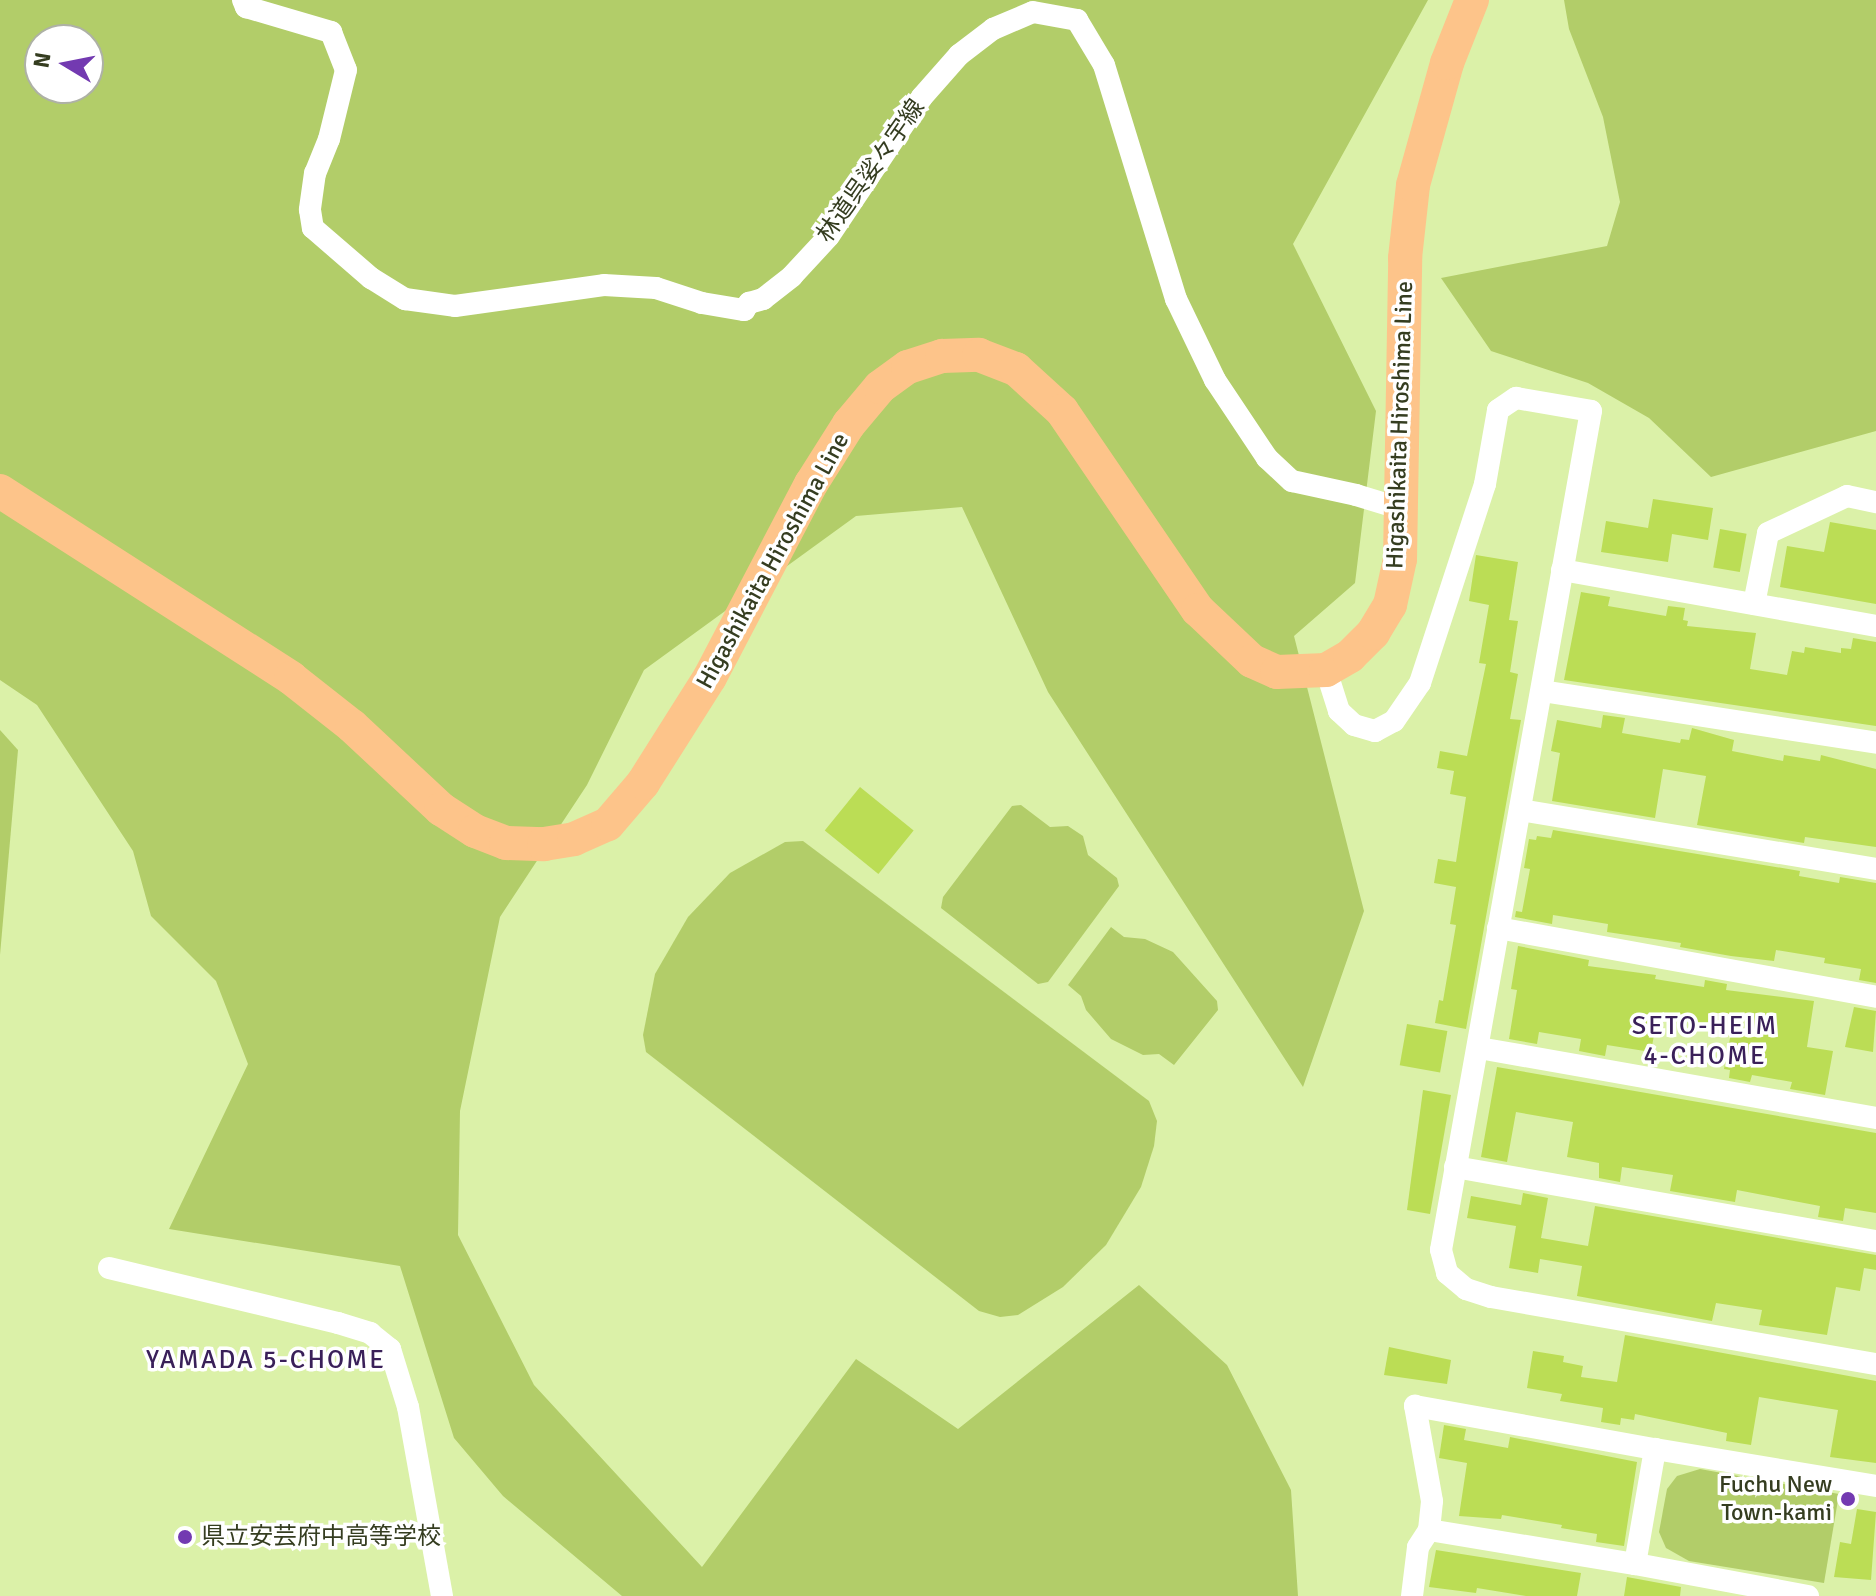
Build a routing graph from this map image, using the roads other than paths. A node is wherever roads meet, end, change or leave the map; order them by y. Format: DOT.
graph roads {
  1 [pos="243,0"];
  2 [pos="1472,0"];
  3 [pos="0,491"];
  4 [pos="1876,502"];
  5 [pos="1402,509"];
  6 [pos="1562,570"];
  7 [pos="1754,604"];
  8 [pos="1876,626"];
  9 [pos="1326,670"];
  10 [pos="1542,691"];
  11 [pos="1876,743"];
  12 [pos="1520,810"];
  13 [pos="1876,869"];
  14 [pos="1498,928"];
  15 [pos="1876,997"];
  16 [pos="1479,1048"];
  17 [pos="1876,1118"];
  18 [pos="1455,1167"];
  19 [pos="1876,1241"];
  20 [pos="109,1268"];
  21 [pos="1876,1364"];
  22 [pos="1655,1449"];
  23 [pos="1876,1486"];
  24 [pos="1429,1530"];
  25 [pos="1635,1564"];
  26 [pos="442,1596"];
  27 [pos="1412,1596"];
  28 [pos="1808,1596"];
  1 -- 5 [label="street, 林道呉娑々宇線"];
  2 -- 5 [label="main road, Higashikaita Hiroshima Line"];
  3 -- 9 [label="main road, Higashikaita Hiroshima Line"];
  4 -- 7 [label="street"];
  5 -- 9 [label="main road, Higashikaita Hiroshima Line"];
  6 -- 7 [label="street"];
  6 -- 9 [label="street"];
  6 -- 10 [label="street"];
  7 -- 8 [label="street"];
  10 -- 11 [label="street"];
  10 -- 12 [label="street"];
  12 -- 13 [label="street"];
  12 -- 14 [label="street"];
  14 -- 15 [label="street"];
  14 -- 16 [label="street"];
  16 -- 17 [label="street"];
  16 -- 18 [label="street"];
  18 -- 19 [label="street"];
  18 -- 21 [label="street"];
  20 -- 26 [label="street"];
  22 -- 23 [label="street"];
  22 -- 24 [label="street"];
  22 -- 25 [label="street"];
  24 -- 25 [label="street"];
  24 -- 27 [label="street"];
  25 -- 28 [label="street"];
}
